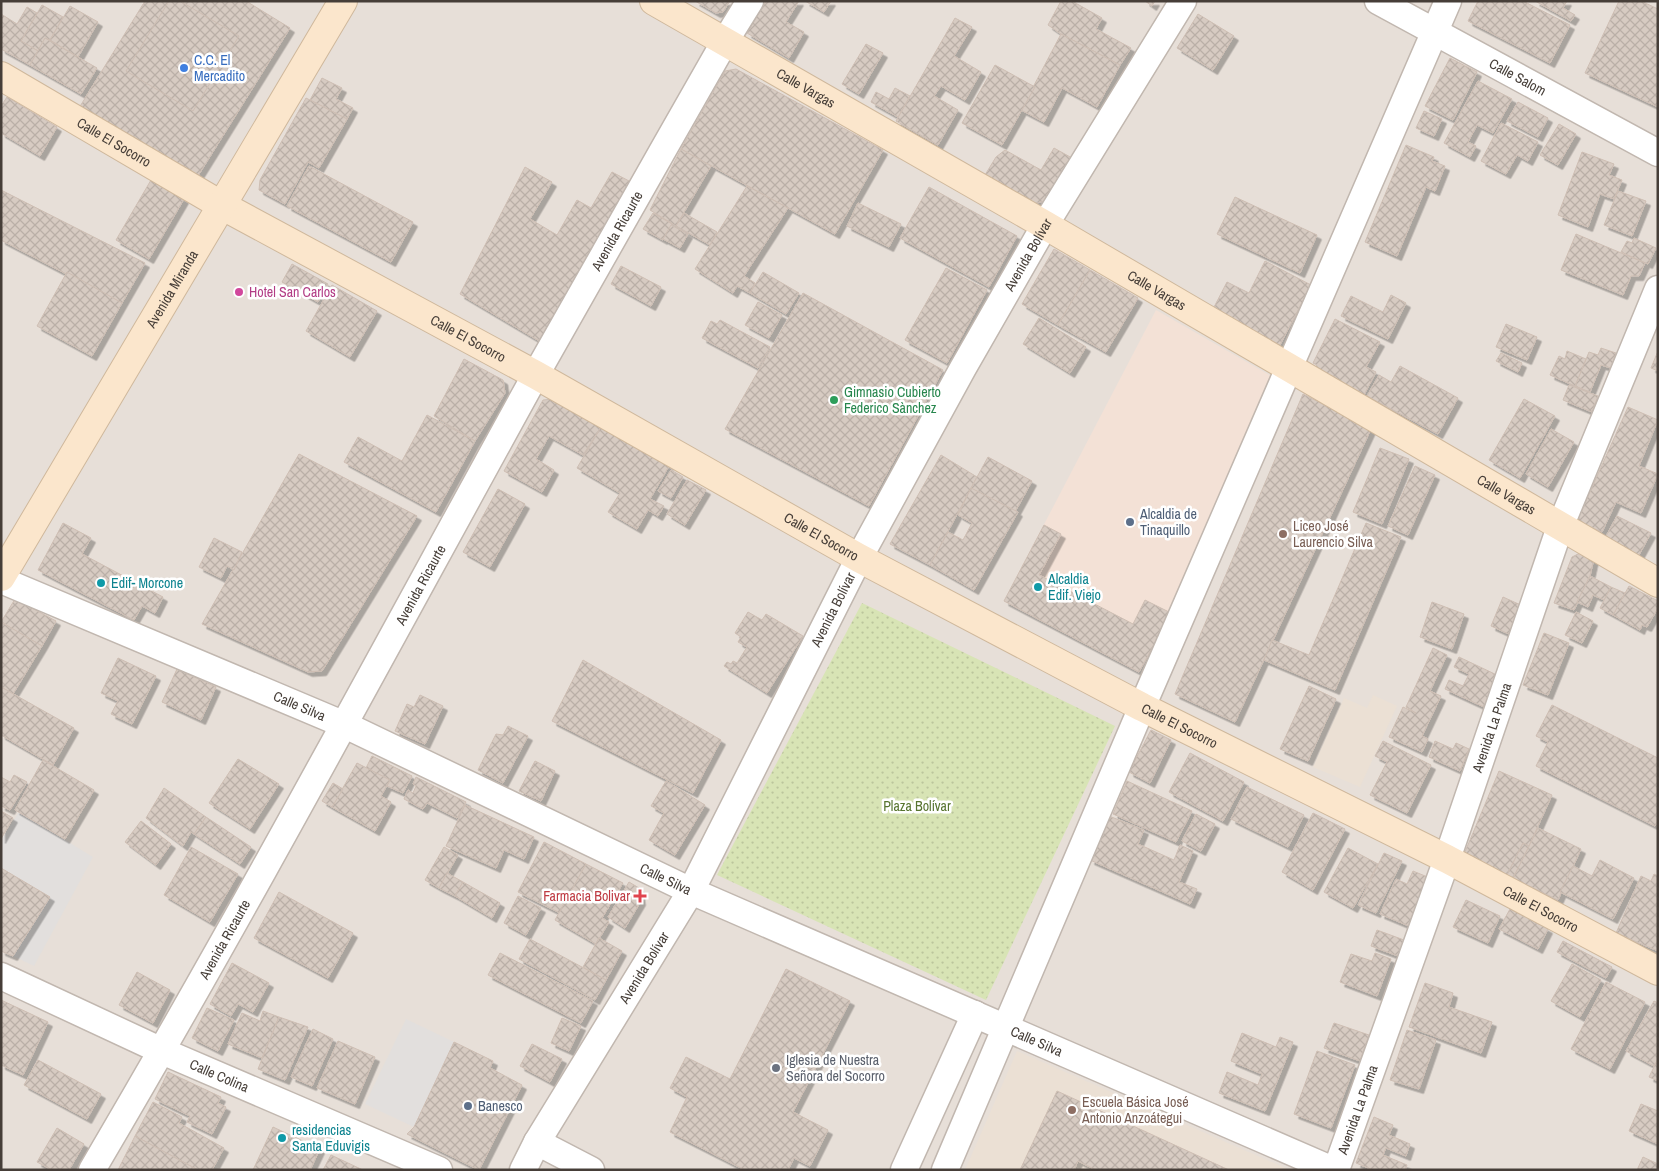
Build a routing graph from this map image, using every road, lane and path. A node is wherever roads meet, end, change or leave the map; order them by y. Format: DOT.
graph roads {
  1 [pos="343,1"];
  2 [pos="654,1"];
  3 [pos="750,1"];
  4 [pos="1184,1"];
  5 [pos="1378,1"];
  6 [pos="1448,1"];
  7 [pos="1433,33"];
  8 [pos="724,43"];
  9 [pos="1,76"];
  10 [pos="1658,153"];
  11 [pos="221,205"];
  12 [pos="1045,226"];
  13 [pos="1658,289"];
  14 [pos="1290,368"];
  15 [pos="536,375"];
  16 [pos="1560,527"];
  17 [pos="858,558"];
  18 [pos="1,578"];
  19 [pos="1658,584"];
  20 [pos="1142,707"];
  21 [pos="345,725"];
  22 [pos="1447,859"];
  23 [pos="691,891"];
  24 [pos="1658,971"];
  25 [pos="1,976"];
  26 [pos="975,1014"];
  27 [pos="1006,1028"];
  28 [pos="162,1051"];
  29 [pos="537,1142"];
  30 [pos="92,1170"];
  31 [pos="440,1170"];
  32 [pos="523,1170"];
  33 [pos="591,1170"];
  34 [pos="904,1170"];
  35 [pos="945,1170"];
  36 [pos="1335,1170"];
  1 -- 11 [label="street, Avenida Miranda"];
  2 -- 8 [label="street, Calle Vargas"];
  3 -- 8 [label="street, Avenida Ricaurte"];
  4 -- 12 [label="street, Avenida Bolívar"];
  5 -- 7 [label="street, Calle Salom"];
  6 -- 7 [label="street"];
  7 -- 10 [label="street, Calle Salom"];
  7 -- 14 [label="street"];
  8 -- 12 [label="street, Calle Vargas"];
  8 -- 15 [label="street, Avenida Ricaurte"];
  9 -- 11 [label="street, Calle El Socorro"];
  11 -- 15 [label="street, Calle El Socorro"];
  11 -- 18 [label="street, Avenida Miranda"];
  12 -- 14 [label="street, Calle Vargas"];
  12 -- 17 [label="street, Avenida Bolívar"];
  13 -- 16 [label="street, Avenida La Palma"];
  14 -- 16 [label="street, Calle Vargas"];
  14 -- 20 [label="street"];
  15 -- 17 [label="street, Calle El Socorro"];
  15 -- 21 [label="street, Avenida Ricaurte"];
  16 -- 19 [label="street, Calle Vargas"];
  16 -- 22 [label="street, Avenida La Palma"];
  17 -- 20 [label="street, Calle El Socorro"];
  17 -- 23 [label="street, Avenida Bolívar"];
  18 -- 21 [label="street, Calle Silva"];
  20 -- 22 [label="street, Calle El Socorro"];
  20 -- 27 [label="street"];
  21 -- 23 [label="street, Calle Silva"];
  21 -- 28 [label="street, Avenida Ricaurte"];
  22 -- 24 [label="street, Calle El Socorro"];
  22 -- 36 [label="street, Avenida La Palma"];
  23 -- 26 [label="street, Calle Silva"];
  23 -- 29 [label="street, Avenida Bolívar"];
  25 -- 28 [label="street, Calle Colina"];
  26 -- 27 [label="street, Calle Silva"];
  26 -- 34 [label="street"];
  27 -- 35 [label="street"];
  27 -- 36 [label="street, Calle Silva"];
  28 -- 30 [label="street, Avenida Ricaurte"];
  28 -- 31 [label="street, Calle Colina"];
  29 -- 32 [label="street, Avenida Bolívar"];
  29 -- 33 [label="street"];
}
